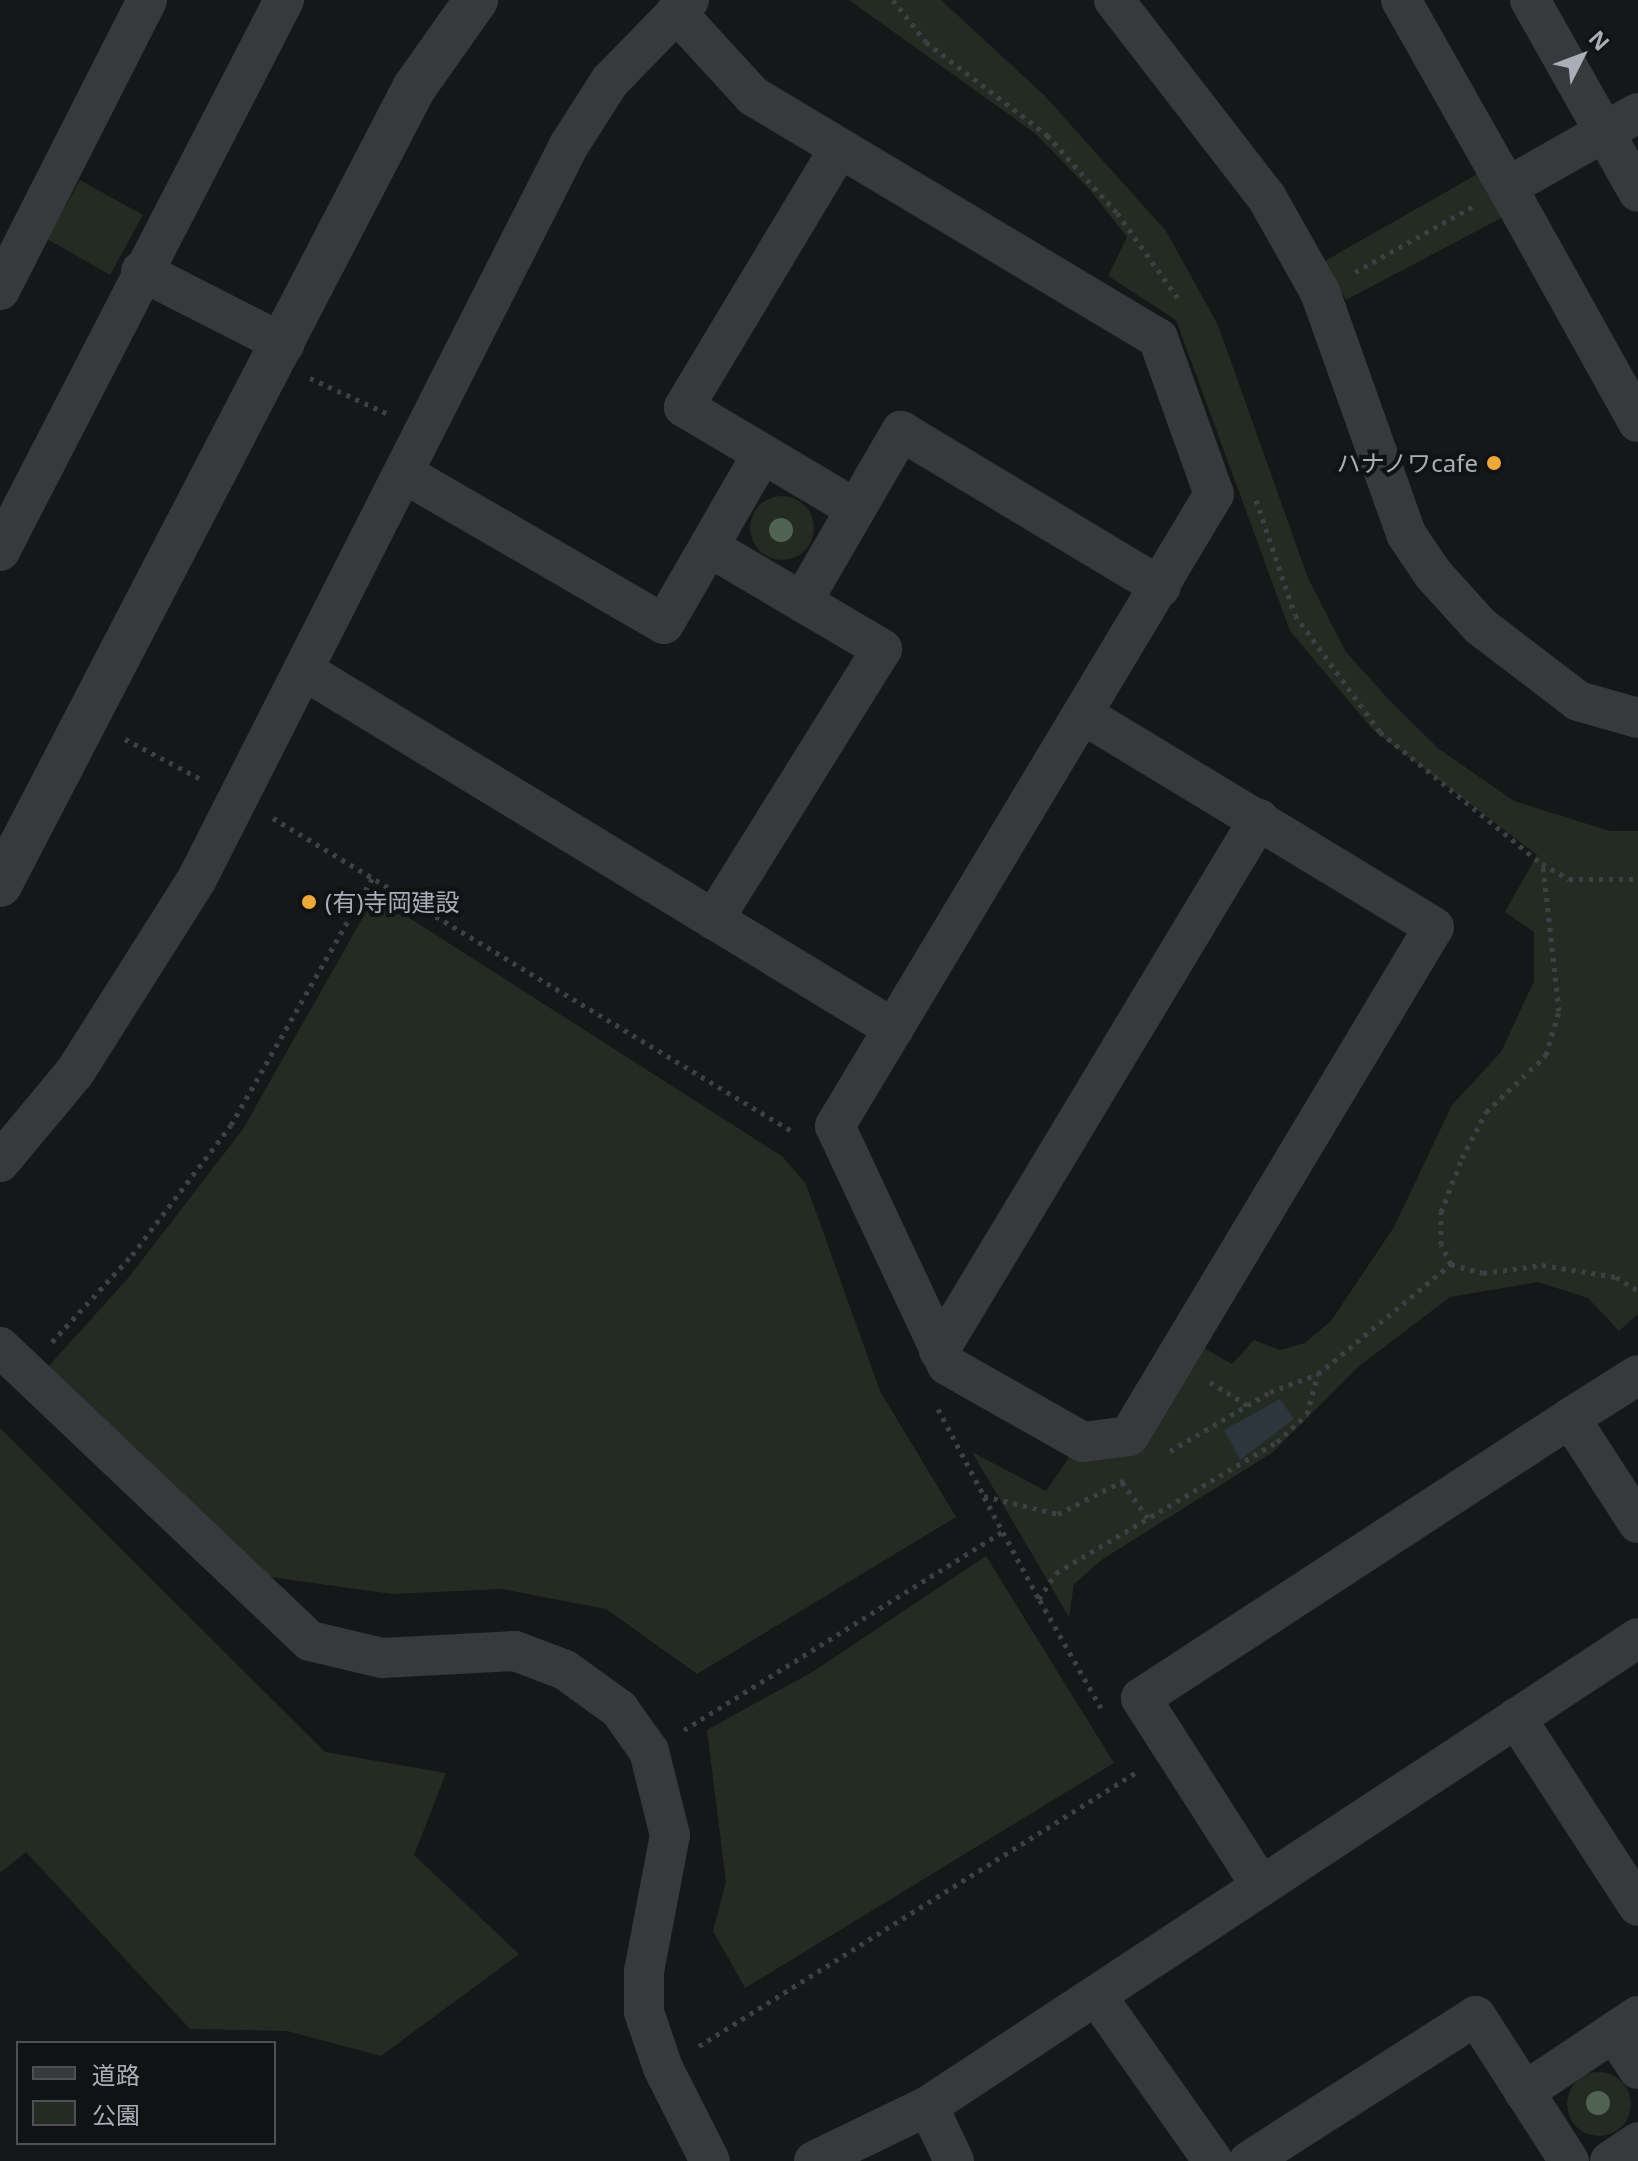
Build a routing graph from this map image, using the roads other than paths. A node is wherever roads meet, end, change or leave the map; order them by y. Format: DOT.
graph roads {
  1 [pos="147,0"];
  2 [pos="284,0"];
  3 [pos="476,0"];
  4 [pos="1401,0"];
  5 [pos="1530,0"];
  6 [pos="1123,3"];
  7 [pos="682,6"];
  8 [pos="1621,122"];
  9 [pos="839,149"];
  10 [pos="1507,187"];
  11 [pos="1638,192"];
  12 [pos="141,271"];
  13 [pos="0,290"];
  14 [pos="293,359"];
  15 [pos="1638,422"];
  16 [pos="762,454"];
  17 [pos="405,474"];
  18 [pos="854,508"];
  19 [pos="709,547"];
  20 [pos="0,551"];
  21 [pos="1161,587"];
  22 [pos="802,602"];
  23 [pos="305,671"];
  24 [pos="1084,715"];
  25 [pos="1638,718"];
  26 [pos="1259,819"];
  27 [pos="0,885"];
  28 [pos="713,920"];
  29 [pos="894,1029"];
  30 [pos="0,1162"];
  31 [pos="939,1351"];
  32 [pos="12,1360"];
  33 [pos="1638,1375"];
  34 [pos="1570,1418"];
  35 [pos="1638,1523"];
  36 [pos="1638,1638"];
  37 [pos="1516,1718"];
  38 [pos="1261,1886"];
  39 [pos="1638,1906"];
  40 [pos="1098,1998"];
  41 [pos="1626,2024"];
  42 [pos="1638,2069"];
  43 [pos="1524,2092"];
  44 [pos="928,2106"];
  45 [pos="1638,2142"];
  46 [pos="710,2161"];
  47 [pos="814,2161"];
  48 [pos="954,2161"];
  49 [pos="1213,2161"];
  50 [pos="1249,2161"];
  51 [pos="1569,2161"];
  52 [pos="1610,2161"];
  1 -- 13 [label="street"];
  2 -- 12 [label="street"];
  3 -- 14 [label="street"];
  4 -- 10 [label="street"];
  5 -- 8 [label="street"];
  6 -- 25 [label="street"];
  7 -- 9 [label="street"];
  7 -- 17 [label="street"];
  8 -- 10 [label="street"];
  8 -- 11 [label="street"];
  9 -- 16 [label="street"];
  9 -- 21 [label="street"];
  10 -- 15 [label="street"];
  12 -- 14 [label="street"];
  12 -- 20 [label="street"];
  14 -- 27 [label="street"];
  16 -- 18 [label="street"];
  16 -- 19 [label="street"];
  17 -- 19 [label="street"];
  17 -- 23 [label="street"];
  18 -- 21 [label="street"];
  18 -- 22 [label="street"];
  19 -- 22 [label="street"];
  21 -- 24 [label="street"];
  22 -- 28 [label="street"];
  23 -- 28 [label="street"];
  23 -- 30 [label="street"];
  24 -- 26 [label="street"];
  24 -- 29 [label="street"];
  26 -- 31 [label="street"];
  26 -- 31 [label="street"];
  28 -- 29 [label="street"];
  29 -- 31 [label="street"];
  32 -- 46 [label="street"];
  33 -- 34 [label="street"];
  34 -- 35 [label="street"];
  34 -- 38 [label="street"];
  36 -- 37 [label="street"];
  37 -- 38 [label="street"];
  37 -- 39 [label="street"];
  38 -- 40 [label="street"];
  40 -- 44 [label="street"];
  40 -- 49 [label="street"];
  41 -- 42 [label="street"];
  41 -- 43 [label="street"];
  43 -- 50 [label="street"];
  43 -- 51 [label="street"];
  44 -- 47 [label="street"];
  44 -- 48 [label="street"];
  45 -- 52 [label="street"];
}
